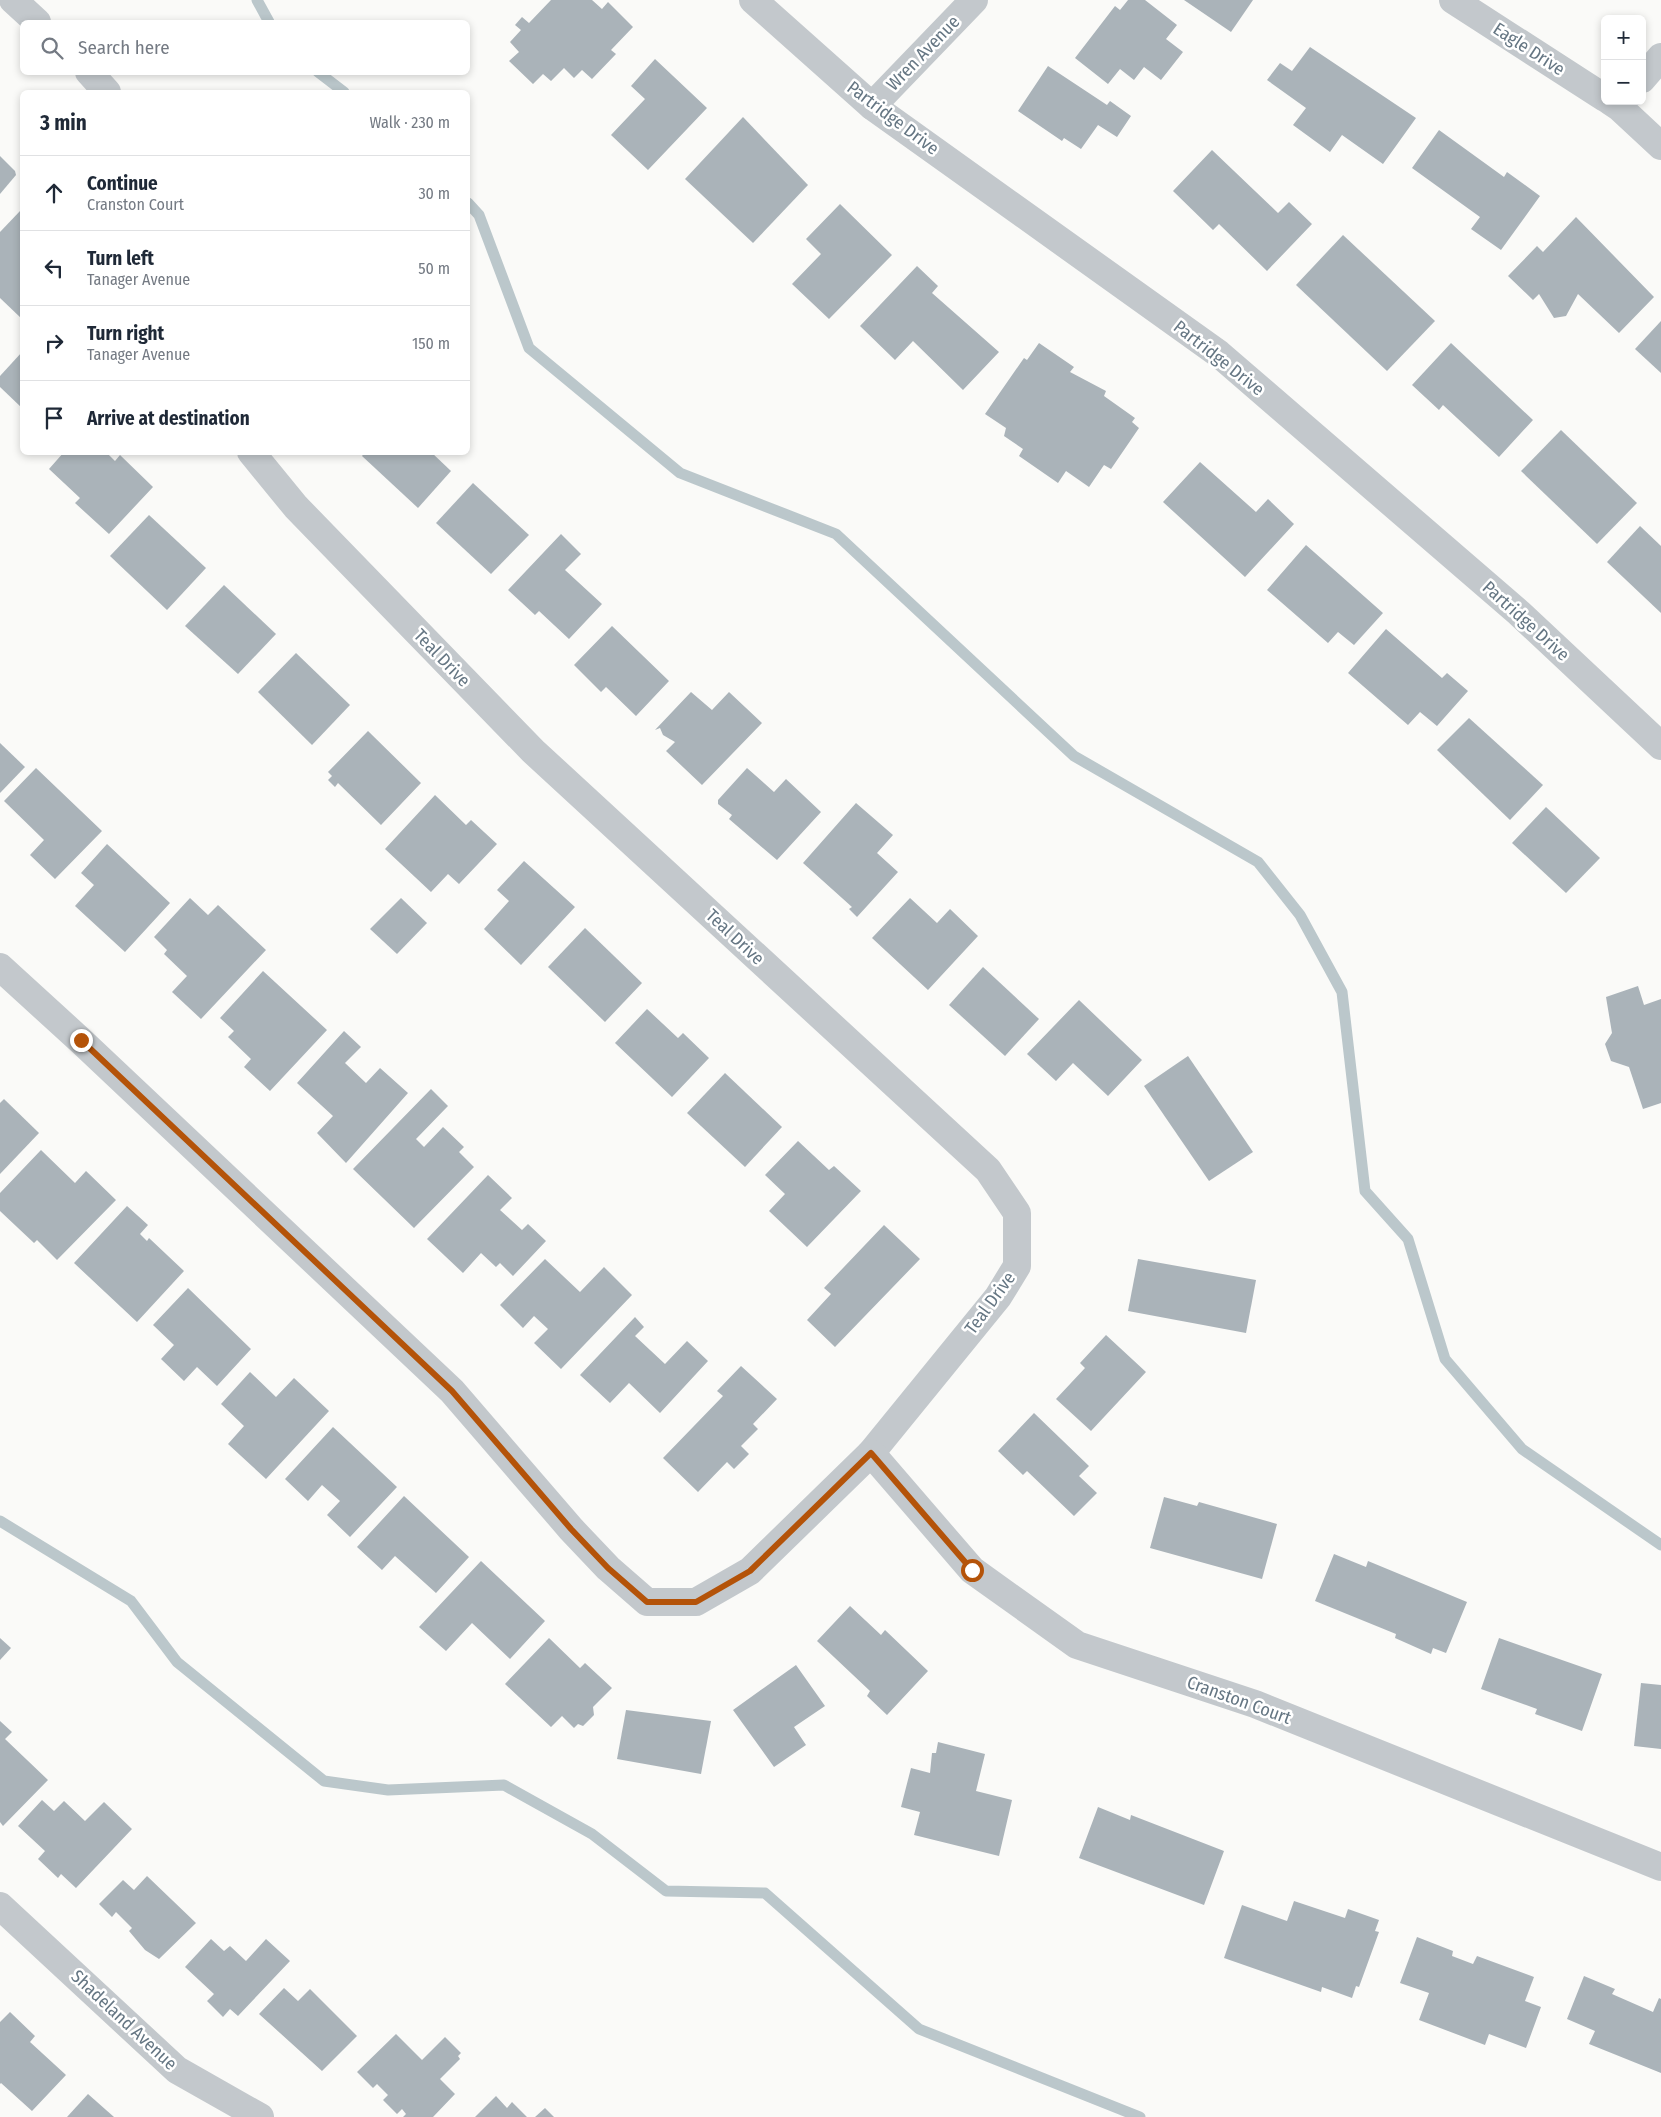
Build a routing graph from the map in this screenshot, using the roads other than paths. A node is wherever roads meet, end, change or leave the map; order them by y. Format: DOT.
graph roads {
  1 [pos="14,0"];
  2 [pos="753,0"];
  3 [pos="974,0"];
  4 [pos="1453,0"];
  5 [pos="35,20"];
  6 [pos="1661,57"];
  7 [pos="1646,74"];
  8 [pos="92,75"];
  9 [pos="105,90"];
  10 [pos="1601,94"];
  11 [pos="1617,105"];
  12 [pos="872,106"];
  13 [pos="1661,146"];
  14 [pos="253,455"];
  15 [pos="1661,746"];
  16 [pos="0,967"];
  17 [pos="871,1453"];
  18 [pos="1661,1867"];
  19 [pos="0,1906"];
  20 [pos="260,2117"];
  1 -- 5 [label="street"];
  2 -- 12 [label="street, Partridge Drive"];
  3 -- 12 [label="street, Wren Avenue"];
  4 -- 10 [label="street, Eagle Drive"];
  6 -- 7 [label="street"];
  8 -- 9 [label="street"];
  11 -- 13 [label="street, Eagle Drive"];
  12 -- 15 [label="street, Partridge Drive"];
  14 -- 17 [label="street, Teal Drive"];
  16 -- 17 [label="street, Teal Drive"];
  17 -- 18 [label="street, Cranston Court"];
  19 -- 20 [label="street, Shadeland Avenue"];
}
